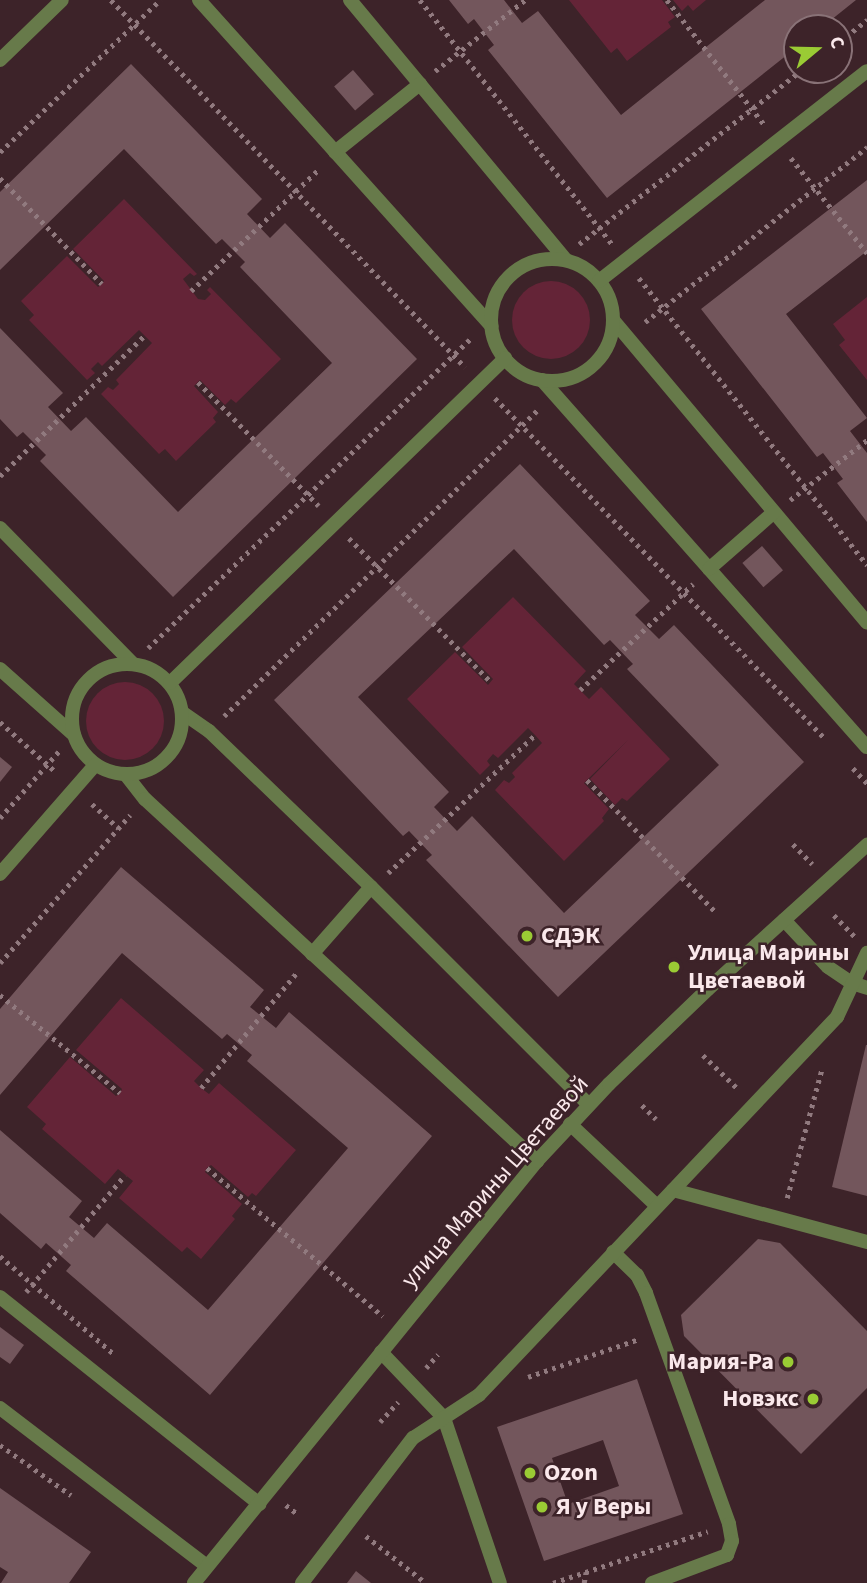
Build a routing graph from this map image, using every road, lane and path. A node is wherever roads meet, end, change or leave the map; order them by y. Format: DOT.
graph roads {
  1 [pos="62,0"];
  2 [pos="160,0"];
  3 [pos="199,0"];
  4 [pos="351,0"];
  5 [pos="419,0"];
  6 [pos="525,0"];
  7 [pos="667,0"];
  8 [pos="460,51"];
  9 [pos="0,60"];
  10 [pos="867,71"];
  11 [pos="420,84"];
  12 [pos="784,84"];
  13 [pos="752,109"];
  14 [pos="778,141"];
  15 [pos="867,147"];
  16 [pos="0,152"];
  17 [pos="335,152"];
  18 [pos="0,178"];
  19 [pos="815,188"];
  20 [pos="600,228"];
  21 [pos="867,253"];
  22 [pos="564,258"];
  23 [pos="626,260"];
  24 [pos="599,281"];
  25 [pos="102,284"];
  26 [pos="191,291"];
  27 [pos="663,308"];
  28 [pos="613,320"];
  29 [pos="490,324"];
  30 [pos="145,335"];
  31 [pos="627,337"];
  32 [pos="505,358"];
  33 [pos="542,380"];
  34 [pos="555,394"];
  35 [pos="867,440"];
  36 [pos="0,476"];
  37 [pos="806,488"];
  38 [pos="774,512"];
  39 [pos="0,527"];
  40 [pos="867,565"];
  41 [pos="709,569"];
  42 [pos="867,623"];
  43 [pos="132,663"];
  44 [pos="0,669"];
  45 [pos="170,682"];
  46 [pos="580,690"];
  47 [pos="183,713"];
  48 [pos="0,722"];
  49 [pos="209,731"];
  50 [pos="535,734"];
  51 [pos="74,735"];
  52 [pos="867,747"];
  53 [pos="47,764"];
  54 [pos="95,765"];
  55 [pos="126,775"];
  56 [pos="587,780"];
  57 [pos="145,799"];
  58 [pos="0,818"];
  59 [pos="867,845"];
  60 [pos="0,874"];
  61 [pos="371,887"];
  62 [pos="715,911"];
  63 [pos="834,915"];
  64 [pos="784,920"];
  65 [pos="863,947"];
  66 [pos="312,954"];
  67 [pos="0,963"];
  68 [pos="852,983"];
  69 [pos="867,988"];
  70 [pos="0,995"];
  71 [pos="703,1055"];
  72 [pos="825,1057"];
  73 [pos="201,1088"];
  74 [pos="120,1093"];
  75 [pos="754,1104"];
  76 [pos="589,1105"];
  77 [pos="642,1105"];
  78 [pos="656,1119"];
  79 [pos="570,1124"];
  80 [pos="537,1161"];
  81 [pos="207,1168"];
  82 [pos="125,1175"];
  83 [pos="673,1190"];
  84 [pos="657,1206"];
  85 [pos="781,1219"];
  86 [pos="867,1242"];
  87 [pos="613,1252"];
  88 [pos="0,1297"];
  89 [pos="13,1307"];
  90 [pos="399,1330"];
  91 [pos="660,1332"];
  92 [pos="381,1352"];
  93 [pos="518,1381"];
  94 [pos="0,1408"];
  95 [pos="443,1418"];
  96 [pos="259,1504"];
  97 [pos="349,1522"];
  98 [pos="729,1524"];
  99 [pos="207,1566"];
  100 [pos="586,1572"];
  101 [pos="194,1583"];
  102 [pos="302,1583"];
  103 [pos="426,1583"];
  104 [pos="500,1583"];
  105 [pos="553,1583"];
  106 [pos="584,1583"];
  107 [pos="652,1583"];
  1 -- 9 [label="street"];
  2 -- 16 [label="path"];
  3 -- 17 [label="street"];
  4 -- 11 [label="street"];
  5 -- 8 [label="path"];
  6 -- 8 [label="path"];
  7 -- 13 [label="path"];
  8 -- 11 [label="path"];
  8 -- 20 [label="path"];
  10 -- 14 [label="street"];
  11 -- 17 [label="street"];
  11 -- 22 [label="street"];
  12 -- 13 [label="path"];
  13 -- 14 [label="path"];
  13 -- 20 [label="path"];
  14 -- 19 [label="path"];
  14 -- 23 [label="street"];
  15 -- 19 [label="path"];
  17 -- 26 [label="path"];
  17 -- 29 [label="street"];
  18 -- 25 [label="path"];
  19 -- 21 [label="path"];
  19 -- 27 [label="path"];
  20 -- 22 [label="path"];
  20 -- 23 [label="path"];
  22 -- 24 [label="street"];
  22 -- 29 [label="street"];
  23 -- 24 [label="street"];
  23 -- 27 [label="path"];
  24 -- 28 [label="street"];
  27 -- 31 [label="path"];
  27 -- 37 [label="path"];
  28 -- 31 [label="street"];
  28 -- 33 [label="street"];
  29 -- 32 [label="street"];
  29 -- 43 [label="path"];
  30 -- 36 [label="path"];
  31 -- 38 [label="street"];
  32 -- 33 [label="street"];
  32 -- 45 [label="street"];
  33 -- 34 [label="street"];
  34 -- 41 [label="street"];
  34 -- 49 [label="path"];
  35 -- 37 [label="path"];
  37 -- 38 [label="path"];
  37 -- 40 [label="path"];
  38 -- 41 [label="street"];
  38 -- 42 [label="street"];
  39 -- 43 [label="street"];
  41 -- 46 [label="path"];
  41 -- 52 [label="street"];
  43 -- 45 [label="street"];
  43 -- 51 [label="street"];
  44 -- 51 [label="street"];
  45 -- 47 [label="street"];
  47 -- 49 [label="street"];
  47 -- 55 [label="street"];
  48 -- 53 [label="path"];
  49 -- 61 [label="street"];
  50 -- 61 [label="path"];
  51 -- 53 [label="path"];
  51 -- 54 [label="street"];
  53 -- 58 [label="path"];
  54 -- 55 [label="street"];
  54 -- 60 [label="street"];
  55 -- 57 [label="street"];
  56 -- 62 [label="path"];
  57 -- 66 [label="street"];
  57 -- 67 [label="path"];
  59 -- 64 [label="street, улица Марины Цветаевой"];
  61 -- 66 [label="street"];
  61 -- 76 [label="street"];
  63 -- 65 [label="path"];
  64 -- 68 [label="street"];
  64 -- 76 [label="street, улица Марины Цветаевой"];
  65 -- 68 [label="street"];
  66 -- 73 [label="path"];
  66 -- 80 [label="street"];
  68 -- 69 [label="street"];
  68 -- 75 [label="street"];
  70 -- 74 [label="path"];
  71 -- 75 [label="path"];
  72 -- 85 [label="path"];
  75 -- 83 [label="street"];
  76 -- 79 [label="street, улица Марины Цветаевой"];
  77 -- 78 [label="path"];
  79 -- 80 [label="street, улица Марины Цветаевой"];
  79 -- 84 [label="street"];
  80 -- 90 [label="street, улица Марины Цветаевой"];
  81 -- 90 [label="path"];
  82 -- 89 [label="path"];
  83 -- 84 [label="street"];
  83 -- 85 [label="street"];
  84 -- 87 [label="street"];
  85 -- 86 [label="street"];
  87 -- 91 [label="street"];
  87 -- 95 [label="street"];
  88 -- 89 [label="street"];
  89 -- 96 [label="street"];
  90 -- 92 [label="street, улица Марины Цветаевой"];
  91 -- 93 [label="path"];
  91 -- 98 [label="street"];
  92 -- 95 [label="street"];
  92 -- 96 [label="street, улица Марины Цветаевой"];
  94 -- 99 [label="street"];
  95 -- 97 [label="street"];
  95 -- 104 [label="street"];
  96 -- 99 [label="street, улица Марины Цветаевой"];
  97 -- 102 [label="street"];
  97 -- 103 [label="path"];
  98 -- 100 [label="path"];
  98 -- 107 [label="street"];
  99 -- 101 [label="street, улица Марины Цветаевой"];
  100 -- 105 [label="path"];
  100 -- 106 [label="path"];
}
